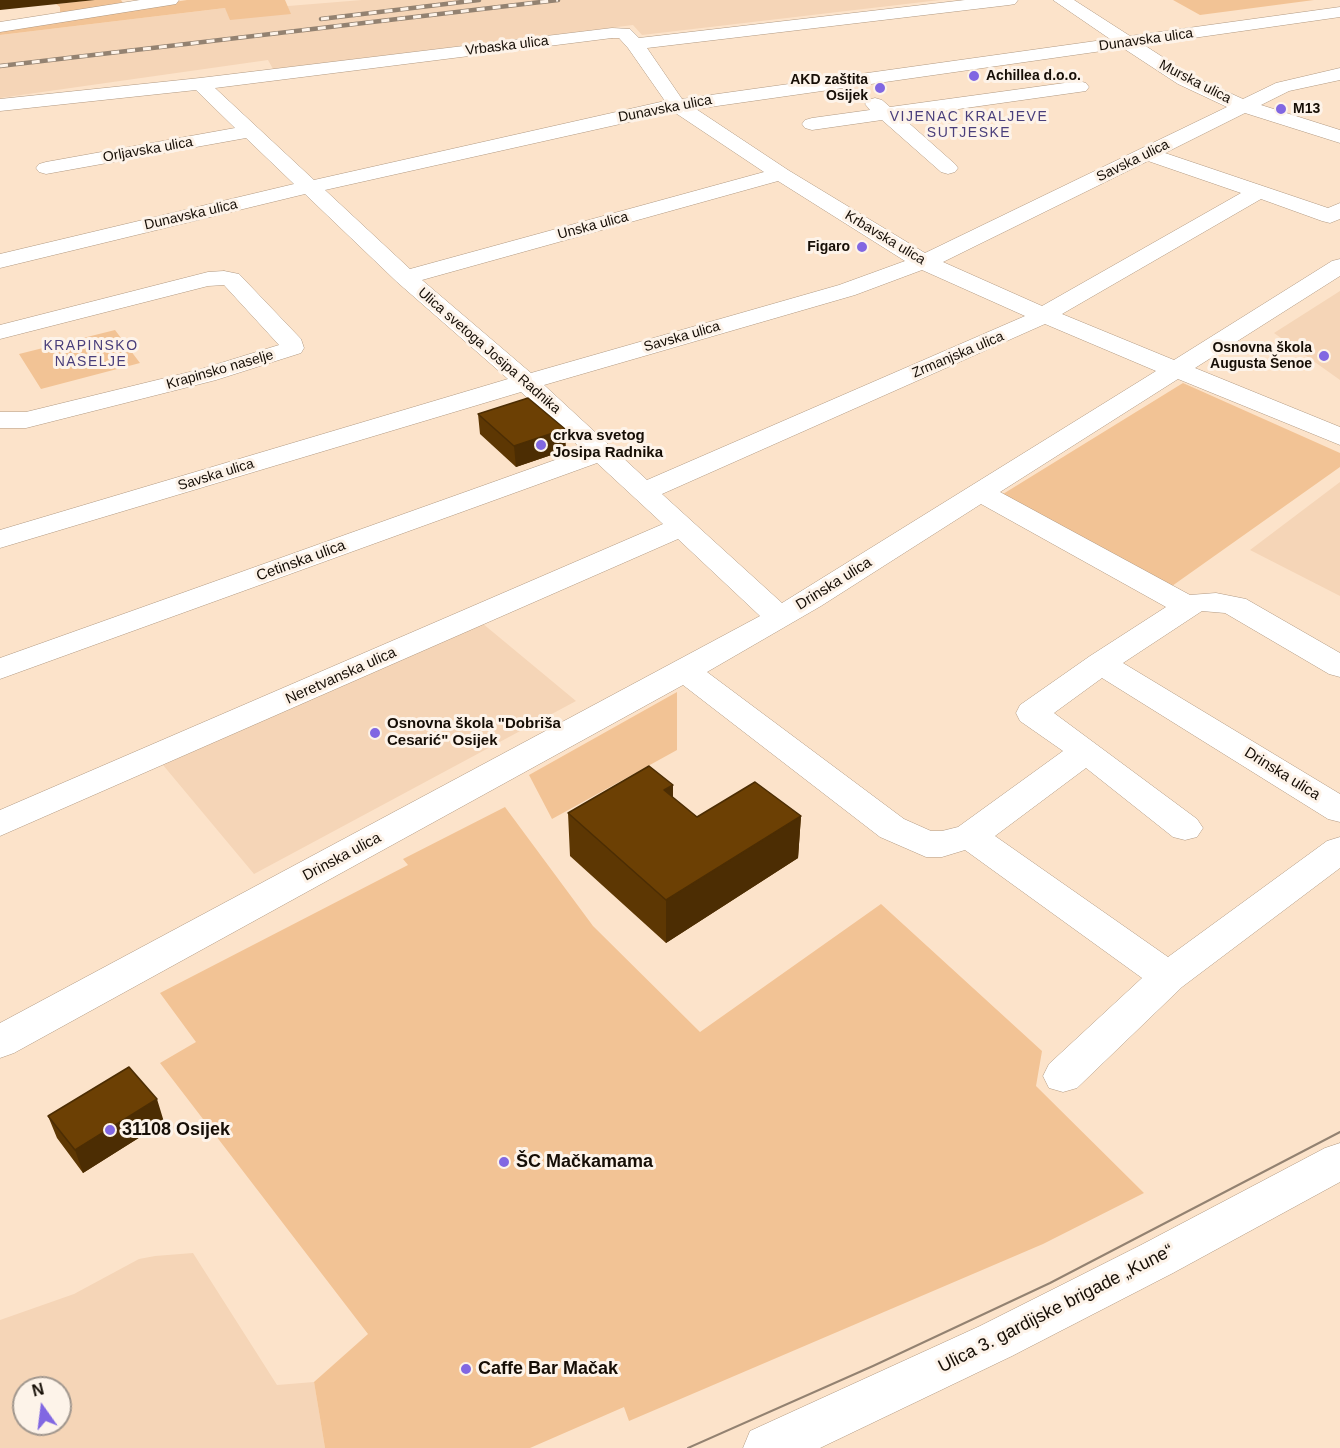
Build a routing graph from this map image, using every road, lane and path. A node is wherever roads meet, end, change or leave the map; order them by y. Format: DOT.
graph roads {
  1 [pos="170,0"];
  2 [pos="1009,0"];
  3 [pos="1062,0"];
  4 [pos="1340,12"];
  5 [pos="0,27"];
  6 [pos="1125,43"];
  7 [pos="635,44"];
  8 [pos="1340,74"];
  9 [pos="848,80"];
  10 [pos="200,84"];
  11 [pos="1078,87"];
  12 [pos="0,105"];
  13 [pos="677,105"];
  14 [pos="1243,105"];
  15 [pos="885,113"];
  16 [pos="812,124"];
  17 [pos="249,131"];
  18 [pos="1340,137"];
  19 [pos="1148,154"];
  20 [pos="46,168"];
  21 [pos="948,168"];
  22 [pos="781,174"];
  23 [pos="309,187"];
  24 [pos="1258,192"];
  25 [pos="1340,210"];
  26 [pos="0,261"];
  27 [pos="923,262"];
  28 [pos="1340,266"];
  29 [pos="405,277"];
  30 [pos="1043,315"];
  31 [pos="0,332"];
  32 [pos="1177,369"];
  33 [pos="526,382"];
  34 [pos="13,420"];
  35 [pos="1340,437"];
  36 [pos="602,452"];
  37 [pos="645,491"];
  38 [pos="981,493"];
  39 [pos="682,526"];
  40 [pos="0,539"];
  41 [pos="1188,606"];
  42 [pos="780,618"];
  43 [pos="1101,663"];
  44 [pos="1340,667"];
  45 [pos="0,669"];
  46 [pos="685,671"];
  47 [pos="1086,751"];
  48 [pos="1340,810"];
  49 [pos="0,824"];
  50 [pos="1185,828"];
  51 [pos="970,836"];
  52 [pos="1340,850"];
  53 [pos="1168,976"];
  54 [pos="0,1042"];
  55 [pos="1063,1076"];
  56 [pos="1340,1161"];
  57 [pos="767,1448"];
  1 -- 5 [label="street"];
  2 -- 7 [label="street, Vrbaska ulica"];
  3 -- 6 [label="street, Murska ulica"];
  4 -- 6 [label="street, Dunavska ulica"];
  6 -- 9 [label="street, Dunavska ulica"];
  6 -- 14 [label="street, Murska ulica"];
  7 -- 10 [label="street, Vrbaska ulica"];
  7 -- 13 [label="street, Krbavska ulica"];
  8 -- 14 [label="street, Savska ulica"];
  9 -- 13 [label="street, Dunavska ulica"];
  9 -- 15 [label="street"];
  10 -- 12 [label="street, Vrbaska ulica"];
  10 -- 17 [label="street, Ulica svetoga Josipa Radnika"];
  11 -- 15 [label="street"];
  13 -- 22 [label="street, Krbavska ulica"];
  13 -- 23 [label="street, Dunavska ulica"];
  14 -- 18 [label="street, Murska ulica"];
  14 -- 19 [label="street, Savska ulica"];
  15 -- 16 [label="street"];
  15 -- 21 [label="street"];
  17 -- 20 [label="street, Orljavska ulica"];
  17 -- 23 [label="street, Ulica svetoga Josipa Radnika"];
  19 -- 24 [label="street"];
  19 -- 27 [label="street, Savska ulica"];
  22 -- 27 [label="street, Krbavska ulica"];
  22 -- 29 [label="street, Unska ulica"];
  23 -- 26 [label="street, Dunavska ulica"];
  23 -- 29 [label="street, Ulica svetoga Josipa Radnika"];
  24 -- 25 [label="street"];
  24 -- 30 [label="street, Zrmanjska ulica"];
  27 -- 30 [label="street, Krbavska ulica"];
  27 -- 33 [label="street, Savska ulica"];
  28 -- 32 [label="street, Drinska ulica"];
  29 -- 33 [label="street, Ulica svetoga Josipa Radnika"];
  30 -- 32 [label="street, Krbavska ulica"];
  30 -- 37 [label="street, Zrmanjska ulica"];
  31 -- 34 [label="street, Krapinsko naselje"];
  32 -- 35 [label="street"];
  32 -- 38 [label="street, Drinska ulica"];
  33 -- 36 [label="street, Ulica svetoga Josipa Radnika"];
  33 -- 40 [label="street, Savska ulica"];
  36 -- 37 [label="street, Ulica svetoga Josipa Radnika"];
  36 -- 45 [label="street, Cetinska ulica"];
  37 -- 39 [label="street, Ulica svetoga Josipa Radnika"];
  38 -- 41 [label="street"];
  38 -- 42 [label="street, Drinska ulica"];
  39 -- 42 [label="street, Ulica svetoga Josipa Radnika"];
  39 -- 49 [label="street, Neretvanska ulica"];
  41 -- 43 [label="street"];
  41 -- 44 [label="street"];
  42 -- 46 [label="street, Drinska ulica"];
  43 -- 47 [label="street"];
  43 -- 48 [label="street, Drinska ulica"];
  46 -- 51 [label="street"];
  46 -- 54 [label="street, Drinska ulica"];
  47 -- 50 [label="street"];
  47 -- 51 [label="street"];
  51 -- 53 [label="street"];
  52 -- 53 [label="street"];
  53 -- 55 [label="street"];
  56 -- 57 [label="street, Ulica 3. gardijske brigade „Kune“"];
}
